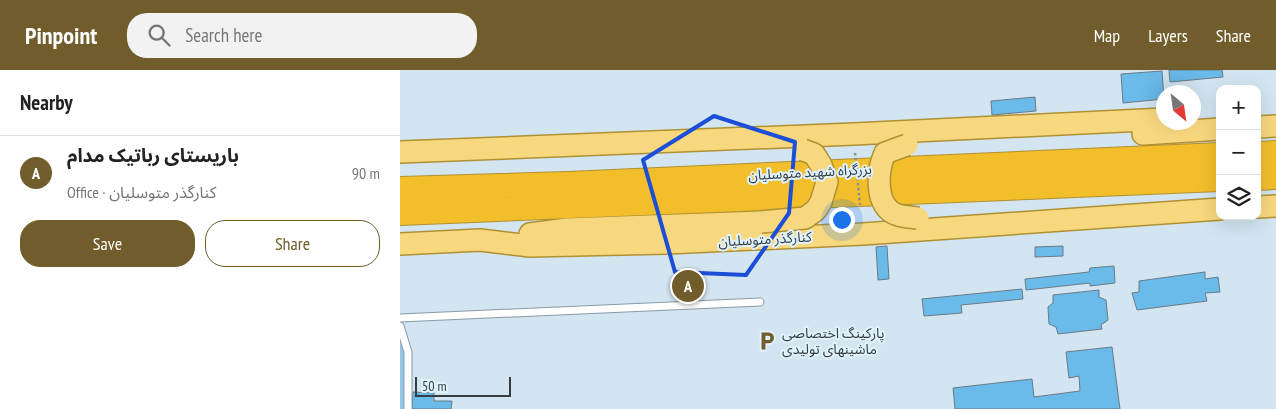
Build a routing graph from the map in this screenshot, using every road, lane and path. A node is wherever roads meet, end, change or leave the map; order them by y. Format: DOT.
graph roads {
  1 [pos="1261,116"];
  2 [pos="1276,116"];
  3 [pos="1216,117"];
  4 [pos="1201,118"];
  5 [pos="1156,119"];
  6 [pos="1276,126"];
  7 [pos="1261,127"];
  8 [pos="1216,130"];
  9 [pos="400,152"];
  10 [pos="855,153"];
  11 [pos="1276,153"];
  12 [pos="1261,154"];
  13 [pos="1216,155"];
  14 [pos="400,156"];
  15 [pos="1276,177"];
  16 [pos="1261,178"];
  17 [pos="1216,179"];
  18 [pos="400,189"];
  19 [pos="860,205"];
  20 [pos="1276,206"];
  21 [pos="1261,207"];
  22 [pos="1216,209"];
  23 [pos="1216,209"];
  24 [pos="400,213"];
  25 [pos="480,240"];
  26 [pos="400,244"];
  27 [pos="760,302"];
  28 [pos="400,318"];
  29 [pos="400,326"];
  30 [pos="408,409"];
  1 -- 2 [label="main road"];
  3 -- 4 [label="main road"];
  5 -- 9 [label="main road"];
  6 -- 7 [label="main road"];
  8 -- 22 [label="main road, bridge"];
  10 -- 19 [label="path, bridge"];
  11 -- 12 [label="highway"];
  13 -- 18 [label="highway, بزرگراه شهید متوسلیان"];
  14 -- 25 [label="main road, bridge"];
  15 -- 16 [label="highway"];
  17 -- 24 [label="highway, بزرگراه شهید متوسلیان"];
  20 -- 21 [label="main road"];
  23 -- 25 [label="main road, کنارگذر متوسلیان"];
  25 -- 26 [label="main road, کنارگذر متوسلیان"];
  27 -- 28 [label="lane"];
  29 -- 30 [label="lane"];
}
